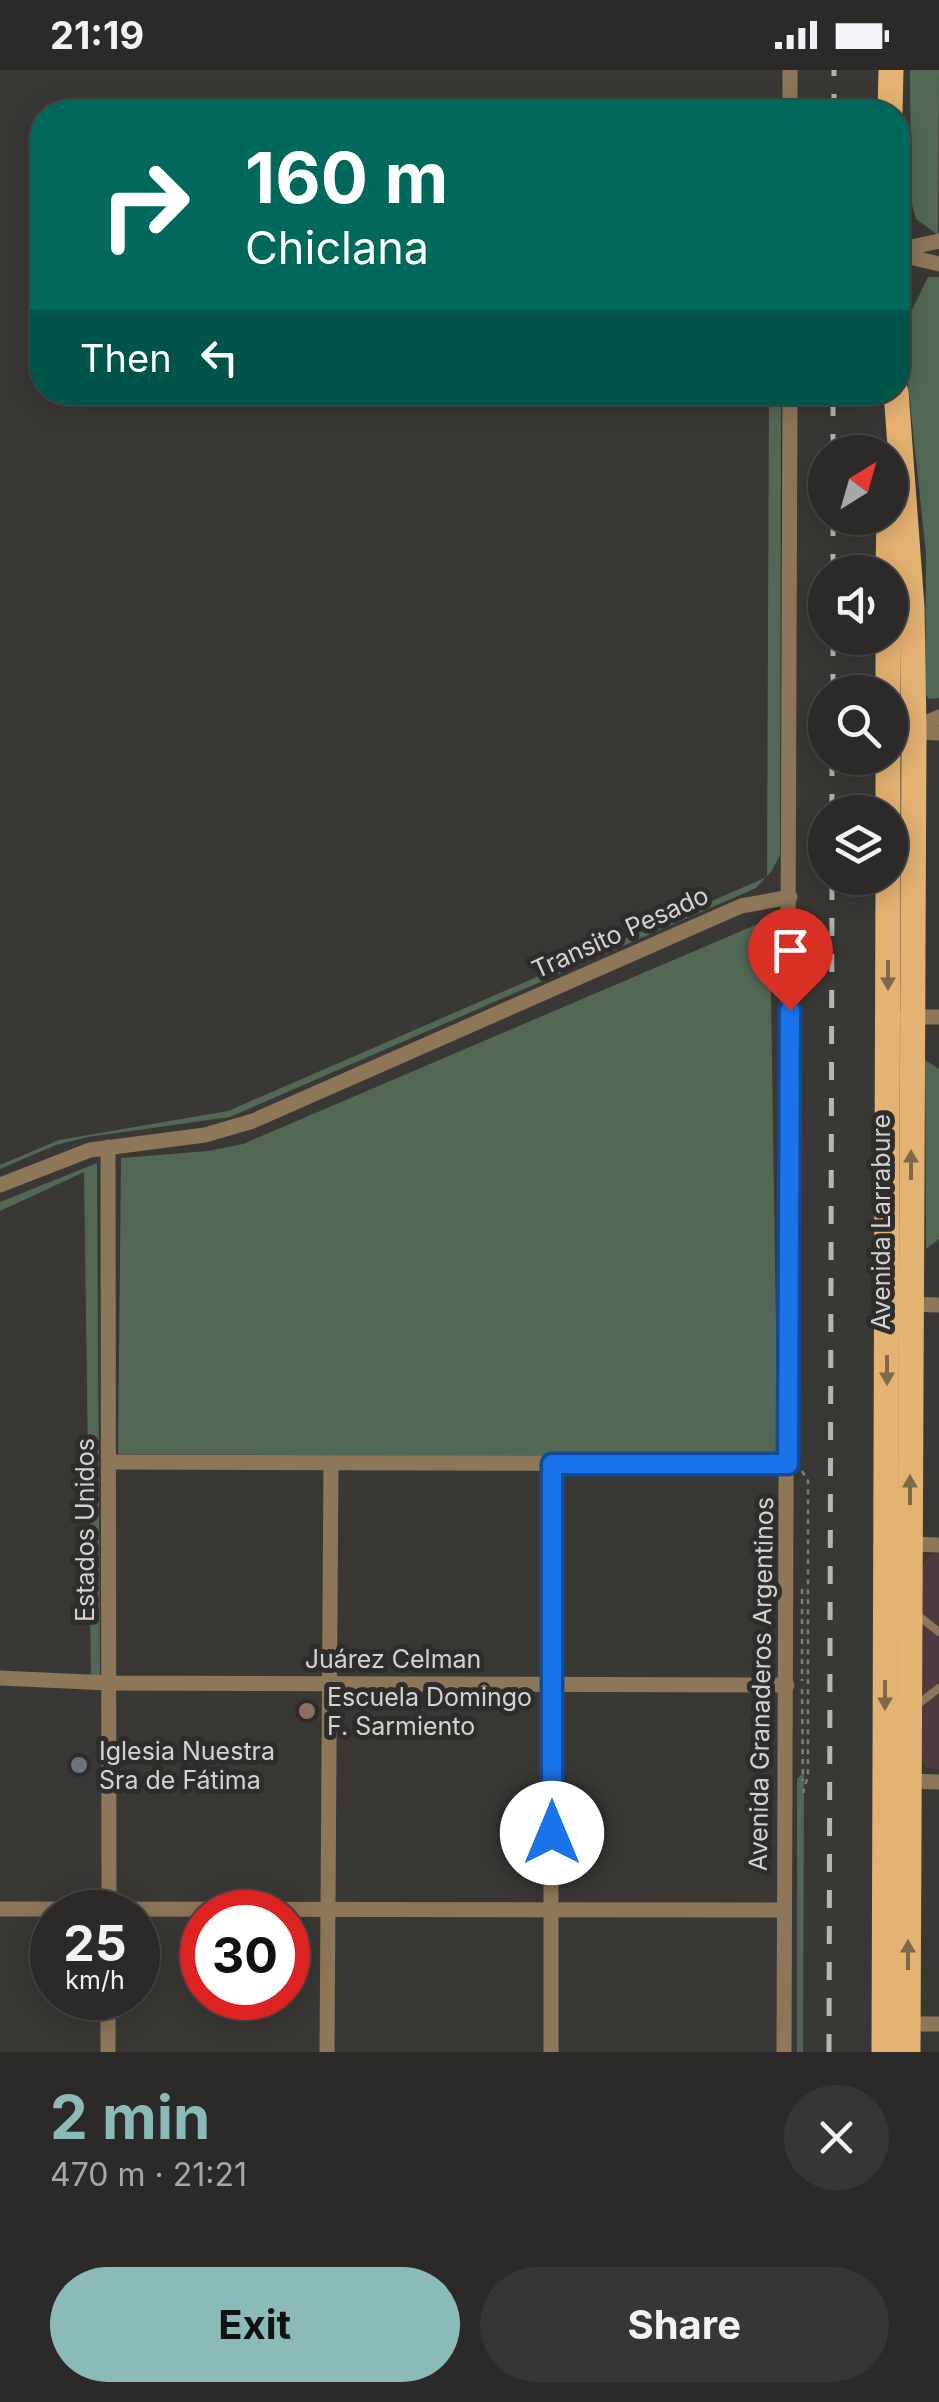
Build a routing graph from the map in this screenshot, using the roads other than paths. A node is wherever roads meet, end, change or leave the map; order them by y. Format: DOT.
graph roads {
  1 [pos="790,70"];
  2 [pos="891,70"];
  3 [pos="790,100"];
  4 [pos="890,100"];
  5 [pos="939,241"];
  6 [pos="910,249"];
  7 [pos="910,256"];
  8 [pos="939,264"];
  9 [pos="790,405"];
  10 [pos="892,405"];
  11 [pos="894,405"];
  12 [pos="890,435"];
  13 [pos="939,717"];
  14 [pos="914,735"];
  15 [pos="889,895"];
  16 [pos="790,897"];
  17 [pos="900,1017"];
  18 [pos="939,1017"];
  19 [pos="108,1147"];
  20 [pos="0,1185"];
  21 [pos="899,1304"];
  22 [pos="939,1305"];
  23 [pos="110,1462"];
  24 [pos="331,1463"];
  25 [pos="552,1464"];
  26 [pos="788,1464"];
  27 [pos="909,1544"];
  28 [pos="939,1545"];
  29 [pos="909,1608"];
  30 [pos="939,1632"];
  31 [pos="0,1678"];
  32 [pos="109,1683"];
  33 [pos="551,1683"];
  34 [pos="328,1684"];
  35 [pos="787,1686"];
  36 [pos="939,1688"];
  37 [pos="909,1710"];
  38 [pos="896,1781"];
  39 [pos="939,1782"];
  40 [pos="109,1890"];
  41 [pos="329,1906"];
  42 [pos="552,1908"];
  43 [pos="0,1909"];
  44 [pos="30,1909"];
  45 [pos="160,1909"];
  46 [pos="783,1910"];
  47 [pos="108,2020"];
  48 [pos="896,2024"];
  49 [pos="939,2024"];
  50 [pos="108,2052"];
  51 [pos="327,2052"];
  52 [pos="552,2052"];
  53 [pos="784,2052"];
  54 [pos="884,2052"];
  55 [pos="908,2052"];
  1 -- 3 [label="street"];
  2 -- 4 [label="main road"];
  5 -- 6 [label="street"];
  7 -- 8 [label="street"];
  9 -- 16 [label="street"];
  10 -- 12 [label="main road, Avenida Larrabure"];
  11 -- 14 [label="main road, Avenida Larrabure"];
  13 -- 14 [label="street"];
  14 -- 17 [label="main road, Avenida Larrabure"];
  15 -- 17 [label="main road, Avenida Larrabure, one-way"];
  16 -- 19 [label="street, Transito Pesado"];
  16 -- 26 [label="street, Avenida Granaderos Argentinos"];
  17 -- 18 [label="street"];
  17 -- 21 [label="main road, Avenida Larrabure"];
  19 -- 20 [label="street, Transito Pesado"];
  19 -- 23 [label="street, Estados Unidos"];
  21 -- 22 [label="street"];
  27 -- 21 [label="main road, Avenida Larrabure, one-way"];
  21 -- 38 [label="main road, Avenida Larrabure, one-way"];
  23 -- 24 [label="street"];
  23 -- 32 [label="street, Estados Unidos"];
  24 -- 25 [label="street"];
  24 -- 34 [label="street"];
  25 -- 26 [label="street"];
  25 -- 33 [label="street"];
  26 -- 35 [label="street, Avenida Granaderos Argentinos"];
  27 -- 28 [label="street"];
  27 -- 29 [label="main road, Avenida Larrabure"];
  29 -- 30 [label="lane"];
  29 -- 37 [label="main road, Avenida Larrabure"];
  31 -- 32 [label="street, Juárez Celman"];
  32 -- 34 [label="street, Juárez Celman"];
  32 -- 40 [label="street, Estados Unidos"];
  33 -- 34 [label="street, Juárez Celman"];
  33 -- 35 [label="street, Juárez Celman"];
  33 -- 42 [label="street"];
  34 -- 41 [label="street"];
  35 -- 46 [label="street, Avenida Granaderos Argentinos"];
  36 -- 37 [label="lane"];
  37 -- 38 [label="main road, Avenida Larrabure"];
  38 -- 39 [label="street"];
  38 -- 48 [label="main road, Avenida Larrabure"];
  41 -- 42 [label="street"];
  41 -- 45 [label="street"];
  41 -- 51 [label="street"];
  42 -- 46 [label="street"];
  42 -- 52 [label="street"];
  43 -- 44 [label="street"];
  46 -- 53 [label="street, Avenida Granaderos Argentinos"];
  47 -- 50 [label="street"];
  48 -- 49 [label="street"];
  48 -- 54 [label="main road, Avenida Larrabure"];
  48 -- 55 [label="main road, Avenida Larrabure"];
}
